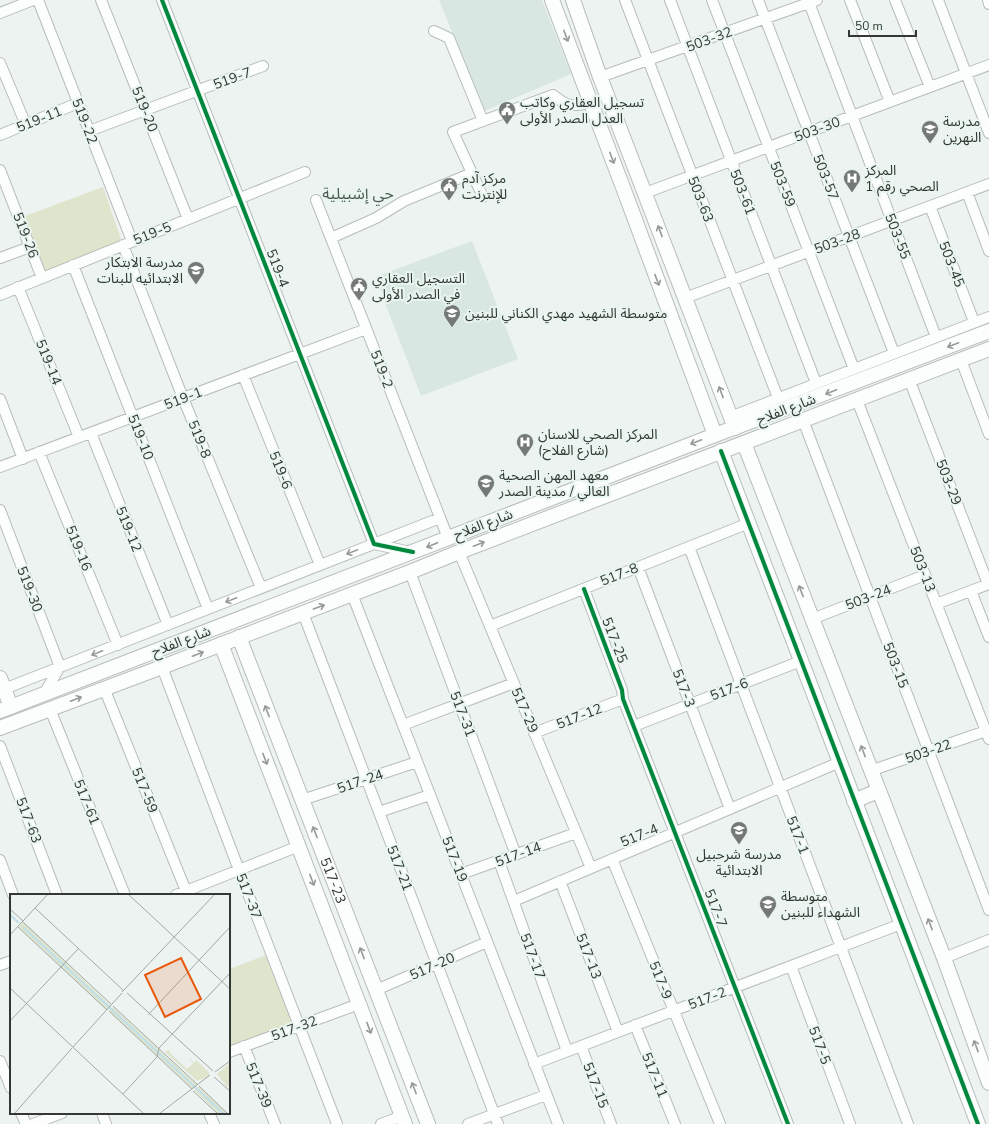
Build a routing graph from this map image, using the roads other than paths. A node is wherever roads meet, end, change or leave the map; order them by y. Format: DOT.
graph roads {
  1 [pos="33,0"];
  2 [pos="38,0"];
  3 [pos="101,0"];
  4 [pos="162,0"];
  5 [pos="552,0"];
  6 [pos="573,0"];
  7 [pos="624,0"];
  8 [pos="670,0"];
  9 [pos="712,0"];
  10 [pos="758,0"];
  11 [pos="850,0"];
  12 [pos="895,0"];
  13 [pos="938,0"];
  14 [pos="988,0"];
  15 [pos="811,1"];
  16 [pos="989,4"];
  17 [pos="0,13"];
  18 [pos="766,18"];
  19 [pos="434,31"];
  20 [pos="725,33"];
  21 [pos="687,46"];
  22 [pos="648,60"];
  23 [pos="0,63"];
  24 [pos="989,65"];
  25 [pos="263,66"];
  26 [pos="966,73"];
  27 [pos="600,77"];
  28 [pos="930,87"];
  29 [pos="197,91"];
  30 [pos="890,102"];
  31 [pos="78,103"];
  32 [pos="591,103"];
  33 [pos="145,110"];
  34 [pos="852,116"];
  35 [pos="483,121"];
  36 [pos="26,125"];
  37 [pos="89,131"];
  38 [pos="809,132"];
  39 [pos="989,132"];
  40 [pos="0,135"];
  41 [pos="769,147"];
  42 [pos="731,161"];
  43 [pos="0,170"];
  44 [pos="305,172"];
  45 [pos="472,173"];
  46 [pos="692,175"];
  47 [pos="989,184"];
  48 [pos="967,192"];
  49 [pos="646,196"];
  50 [pos="483,197"];
  51 [pos="239,198"];
  52 [pos="316,200"];
  53 [pos="630,206"];
  54 [pos="930,206"];
  55 [pos="188,219"];
  56 [pos="892,220"];
  57 [pos="849,237"];
  58 [pos="331,238"];
  59 [pos="128,243"];
  60 [pos="30,247"];
  61 [pos="989,251"];
  62 [pos="809,252"];
  63 [pos="0,258"];
  64 [pos="73,265"];
  65 [pos="771,266"];
  66 [pos="42,278"];
  67 [pos="732,280"];
  68 [pos="18,287"];
  69 [pos="0,294"];
  70 [pos="685,298"];
  71 [pos="989,317"];
  72 [pos="974,322"];
  73 [pos="366,328"];
  74 [pos="989,331"];
  75 [pos="936,337"];
  76 [pos="989,349"];
  77 [pos="894,353"];
  78 [pos="300,354"];
  79 [pos="961,360"];
  80 [pos="854,369"];
  81 [pos="243,375"];
  82 [pos="910,379"];
  83 [pos="816,383"];
  84 [pos="183,398"];
  85 [pos="0,399"];
  86 [pos="857,400"];
  87 [pos="773,405"];
  88 [pos="133,417"];
  89 [pos="803,420"];
  90 [pos="732,422"];
  91 [pos="91,433"];
  92 [pos="989,434"];
  93 [pos="715,435"];
  94 [pos="80,437"];
  95 [pos="744,443"];
  96 [pos="721,451"];
  97 [pos="39,452"];
  98 [pos="23,458"];
  99 [pos="0,467"];
  100 [pos="0,510"];
  101 [pos="440,518"];
  102 [pos="748,523"];
  103 [pos="448,538"];
  104 [pos="374,544"];
  105 [pos="689,547"];
  106 [pos="413,552"];
  107 [pos="459,552"];
  108 [pos="320,565"];
  109 [pos="638,567"];
  110 [pos="410,572"];
  111 [pos="925,575"];
  112 [pos="988,584"];
  113 [pos="261,588"];
  114 [pos="584,589"];
  115 [pos="971,591"];
  116 [pos="352,594"];
  117 [pos="870,596"];
  118 [pos="936,604"];
  119 [pos="208,609"];
  120 [pos="303,613"];
  121 [pos="812,619"];
  122 [pos="168,625"];
  123 [pos="490,626"];
  124 [pos="239,637"];
  125 [pos="989,637"];
  126 [pos="118,644"];
  127 [pos="221,644"];
  128 [pos="801,661"];
  129 [pos="60,667"];
  130 [pos="162,668"];
  131 [pos="514,683"];
  132 [pos="2,684"];
  133 [pos="741,684"];
  134 [pos="104,688"];
  135 [pos="43,694"];
  136 [pos="623,699"];
  137 [pos="459,704"];
  138 [pos="690,704"];
  139 [pos="6,709"];
  140 [pos="50,709"];
  141 [pos="403,725"];
  142 [pos="634,726"];
  143 [pos="0,728"];
  144 [pos="534,733"];
  145 [pos="988,735"];
  146 [pos="0,746"];
  147 [pos="929,751"];
  148 [pos="417,762"];
  149 [pos="840,762"];
  150 [pos="870,771"];
  151 [pos="366,778"];
  152 [pos="780,788"];
  153 [pos="878,791"];
  154 [pos="430,795"];
  155 [pos="302,800"];
  156 [pos="854,801"];
  157 [pos="730,809"];
  158 [pos="378,812"];
  159 [pos="675,832"];
  160 [pos="576,833"];
  161 [pos="299,846"];
  162 [pos="516,855"];
  163 [pos="612,859"];
  164 [pos="0,860"];
  165 [pos="499,861"];
  166 [pos="590,868"];
  167 [pos="239,870"];
  168 [pos="461,874"];
  169 [pos="560,881"];
  170 [pos="986,891"];
  171 [pos="181,893"];
  172 [pos="13,894"];
  173 [pos="57,894"];
  174 [pos="125,894"];
  175 [pos="514,901"];
  176 [pos="989,910"];
  177 [pos="902,924"];
  178 [pos="989,940"];
  179 [pos="487,942"];
  180 [pos="841,947"];
  181 [pos="944,958"];
  182 [pos="10,961"];
  183 [pos="437,964"];
  184 [pos="0,965"];
  185 [pos="791,966"];
  186 [pos="370,975"];
  187 [pos="351,982"];
  188 [pos="735,987"];
  189 [pos="376,990"];
  190 [pos="359,1004"];
  191 [pos="674,1011"];
  192 [pos="635,1025"];
  193 [pos="299,1026"];
  194 [pos="618,1032"];
  195 [pos="244,1046"];
  196 [pos="581,1046"];
  197 [pos="567,1051"];
  198 [pos="230,1052"];
  199 [pos="0,1061"];
  200 [pos="534,1064"];
  201 [pos="989,1083"];
  202 [pos="10,1086"];
  203 [pos="546,1095"];
  204 [pos="21,1114"];
  205 [pos="59,1114"];
  206 [pos="102,1114"];
  207 [pos="209,1114"];
  208 [pos="494,1114"];
  209 [pos="404,1120"];
  210 [pos="976,1123"];
  211 [pos="26,1124"];
  212 [pos="33,1124"];
  213 [pos="106,1124"];
  214 [pos="214,1124"];
  215 [pos="275,1124"];
  216 [pos="337,1124"];
  217 [pos="381,1124"];
  218 [pos="428,1124"];
  219 [pos="468,1124"];
  220 [pos="498,1124"];
  221 [pos="558,1124"];
  222 [pos="611,1124"];
  223 [pos="675,1124"];
  224 [pos="720,1124"];
  225 [pos="788,1124"];
  226 [pos="850,1124"];
  227 [pos="908,1124"];
  1 -- 17 [label="street"];
  2 -- 31 [label="street, 519-22"];
  3 -- 33 [label="street, 519-20"];
  4 -- 29 [label="street, 519-4"];
  5 -- 32 [label="street, one-way"];
  6 -- 27 [label="street"];
  7 -- 22 [label="street, 503-63"];
  8 -- 21 [label="street, 503-61"];
  9 -- 20 [label="street, 503-59"];
  10 -- 18 [label="street, 503-57"];
  11 -- 30 [label="street"];
  12 -- 28 [label="street"];
  13 -- 26 [label="street"];
  14 -- 16 [label="street"];
  15 -- 18 [label="street, 503-32"];
  15 -- 34 [label="street, 503-55"];
  18 -- 20 [label="street, 503-32"];
  18 -- 38 [label="street, 503-57"];
  19 -- 35 [label="street"];
  20 -- 21 [label="street, 503-32"];
  20 -- 41 [label="street, 503-59"];
  21 -- 22 [label="street, 503-32"];
  21 -- 42 [label="street, 503-61"];
  22 -- 27 [label="street, 503-32"];
  22 -- 46 [label="street, 503-63"];
  23 -- 36 [label="street"];
  24 -- 26 [label="street, 503-30"];
  25 -- 29 [label="street, 519-7"];
  26 -- 28 [label="street, 503-30"];
  26 -- 39 [label="street"];
  27 -- 49 [label="street"];
  28 -- 30 [label="street, 503-30"];
  29 -- 33 [label="street, 519-7"];
  29 -- 51 [label="street, 519-4"];
  30 -- 34 [label="street, 503-30"];
  31 -- 36 [label="street, 519-11"];
  31 -- 37 [label="street, 519-22"];
  32 -- 35 [label="street"];
  32 -- 53 [label="street, one-way"];
  33 -- 37 [label="street, 519-7"];
  33 -- 55 [label="street, 519-20"];
  34 -- 38 [label="street, 503-30"];
  34 -- 56 [label="street, 503-55"];
  35 -- 45 [label="street"];
  36 -- 40 [label="street, 519-11"];
  37 -- 59 [label="street, 519-22"];
  38 -- 41 [label="street, 503-30"];
  38 -- 57 [label="street, 503-57"];
  41 -- 42 [label="street, 503-30"];
  41 -- 62 [label="street, 503-59"];
  42 -- 46 [label="street, 503-30"];
  42 -- 65 [label="street, 503-61"];
  43 -- 60 [label="street, 519-26"];
  44 -- 51 [label="street, 519-5"];
  45 -- 50 [label="street"];
  45 -- 58 [label="street"];
  46 -- 49 [label="street, 503-30"];
  46 -- 67 [label="street, 503-63"];
  47 -- 48 [label="street, 503-28"];
  48 -- 54 [label="street, 503-28"];
  48 -- 61 [label="street"];
  49 -- 53 [label="street"];
  70 -- 49 [label="street, one-way"];
  51 -- 55 [label="street, 519-5"];
  51 -- 78 [label="street, 519-4"];
  52 -- 58 [label="street, 519-2"];
  53 -- 93 [label="street, one-way"];
  54 -- 56 [label="street, 503-28"];
  54 -- 72 [label="street, 503-45"];
  55 -- 59 [label="street, 519-5"];
  56 -- 57 [label="street, 503-28"];
  56 -- 75 [label="street, 503-55"];
  57 -- 62 [label="street, 503-28"];
  57 -- 77 [label="street, 503-57"];
  58 -- 73 [label="street, 519-2"];
  59 -- 64 [label="street, 519-5"];
  59 -- 84 [label="street, 519-8"];
  60 -- 63 [label="street"];
  60 -- 66 [label="street, 519-26"];
  62 -- 65 [label="street, 503-28"];
  62 -- 80 [label="street, 503-59"];
  64 -- 66 [label="street, 519-5"];
  64 -- 88 [label="street, 519-10"];
  65 -- 67 [label="street, 503-28"];
  65 -- 83 [label="street, 503-61"];
  66 -- 68 [label="street, 519-5"];
  67 -- 70 [label="street, 503-28"];
  67 -- 87 [label="street, 503-63"];
  68 -- 69 [label="street, 519-5"];
  68 -- 94 [label="street, 519-14"];
  90 -- 70 [label="street, one-way"];
  71 -- 72 [label="street"];
  72 -- 75 [label="street"];
  73 -- 78 [label="street, 519-1"];
  73 -- 101 [label="street, 519-2"];
  74 -- 87 [label="street, شارع الفلاح, one-way"];
  75 -- 77 [label="street"];
  76 -- 79 [label="street, شارع الفلاح"];
  77 -- 80 [label="street"];
  78 -- 81 [label="street, 519-1"];
  78 -- 104 [label="street, 519-4"];
  79 -- 82 [label="street, شارع الفلاح"];
  79 -- 92 [label="street"];
  80 -- 83 [label="street"];
  81 -- 84 [label="street, 519-1"];
  81 -- 108 [label="street, 519-6"];
  82 -- 86 [label="street, شارع الفلاح"];
  82 -- 112 [label="street, 503-29"];
  83 -- 87 [label="street"];
  84 -- 88 [label="street, 519-1"];
  84 -- 113 [label="street, 519-8"];
  85 -- 98 [label="street"];
  86 -- 89 [label="street, شارع الفلاح"];
  86 -- 111 [label="street, 503-13"];
  87 -- 90 [label="street, شارع الفلاح"];
  88 -- 91 [label="street, 519-1"];
  88 -- 119 [label="street, 519-10"];
  89 -- 95 [label="street, شارع الفلاح"];
  89 -- 117 [label="street, 503-15"];
  90 -- 93 [label="street, شارع الفلاح"];
  91 -- 94 [label="street, 519-1"];
  91 -- 122 [label="street, 519-12"];
  93 -- 103 [label="street, شارع الفلاح, one-way"];
  94 -- 97 [label="street, 519-1"];
  95 -- 96 [label="street, شارع الفلاح"];
  121 -- 95 [label="street, one-way"];
  96 -- 102 [label="street"];
  107 -- 96 [label="street, شارع الفلاح, one-way"];
  97 -- 98 [label="street, 519-1"];
  97 -- 126 [label="street, 519-16"];
  98 -- 99 [label="street, 519-1"];
  100 -- 129 [label="street, 519-30"];
  101 -- 103 [label="street, 519-2"];
  101 -- 104 [label="street"];
  102 -- 105 [label="street, 517-8"];
  102 -- 128 [label="street"];
  103 -- 106 [label="street, شارع الفلاح, one-way"];
  104 -- 106 [label="street"];
  104 -- 108 [label="street, one-way"];
  105 -- 109 [label="street, 517-8"];
  105 -- 133 [label="street, 517-1"];
  106 -- 135 [label="street, شارع الفلاح"];
  107 -- 110 [label="street, شارع الفلاح"];
  107 -- 123 [label="street, 517-29"];
  108 -- 113 [label="street"];
  109 -- 114 [label="street, 517-8"];
  109 -- 138 [label="street, 517-3"];
  110 -- 116 [label="street, شارع الفلاح"];
  110 -- 137 [label="street, 517-31"];
  111 -- 117 [label="street, 503-24"];
  111 -- 118 [label="street, 503-13"];
  112 -- 115 [label="street"];
  113 -- 119 [label="street, one-way"];
  114 -- 123 [label="street, 517-8"];
  114 -- 136 [label="street, 517-25"];
  115 -- 118 [label="street"];
  115 -- 125 [label="street"];
  120 -- 116 [label="street, شارع الفلاح, one-way"];
  116 -- 141 [label="street, 517-19"];
  117 -- 121 [label="street, 503-24"];
  117 -- 147 [label="street, 503-15"];
  118 -- 145 [label="street, 503-13"];
  119 -- 122 [label="street"];
  120 -- 124 [label="street, شارع الفلاح"];
  120 -- 151 [label="street, 517-21"];
  150 -- 121 [label="street, one-way"];
  122 -- 126 [label="street"];
  123 -- 131 [label="street, 517-29"];
  124 -- 127 [label="street, شارع الفلاح"];
  155 -- 124 [label="street, 517-23, one-way"];
  126 -- 129 [label="street, one-way"];
  130 -- 127 [label="street, شارع الفلاح, one-way"];
  127 -- 161 [label="street, 517-23, one-way"];
  128 -- 133 [label="street, 517-6"];
  128 -- 149 [label="street"];
  129 -- 132 [label="street"];
  129 -- 135 [label="street"];
  130 -- 134 [label="street, شارع الفلاح"];
  130 -- 167 [label="street, 517-37"];
  131 -- 137 [label="street"];
  131 -- 144 [label="street, 517-29"];
  132 -- 139 [label="street"];
  133 -- 138 [label="street, 517-6"];
  133 -- 152 [label="street, 517-1"];
  140 -- 134 [label="street, شارع الفلاح, one-way"];
  134 -- 171 [label="street, 517-59"];
  135 -- 139 [label="street, شارع الفلاح"];
  136 -- 142 [label="street, 517-7"];
  136 -- 144 [label="street, 517-12"];
  137 -- 141 [label="street"];
  137 -- 162 [label="street, 517-31"];
  138 -- 142 [label="street, 517-6"];
  138 -- 157 [label="street, 517-3"];
  140 -- 143 [label="street, شارع الفلاح"];
  140 -- 174 [label="street, 517-61"];
  141 -- 148 [label="street, 517-19"];
  142 -- 159 [label="street, 517-7"];
  144 -- 160 [label="street, 517-29"];
  145 -- 147 [label="street, 503-22"];
  146 -- 173 [label="street, 517-63"];
  147 -- 150 [label="street, 503-22"];
  147 -- 170 [label="street, 503-15"];
  148 -- 151 [label="street, 517-24"];
  148 -- 154 [label="street, 517-19"];
  149 -- 152 [label="street, 517-4"];
  149 -- 156 [label="street"];
  150 -- 153 [label="street"];
  151 -- 155 [label="street, 517-24"];
  151 -- 158 [label="street, 517-21"];
  152 -- 157 [label="street, 517-4"];
  152 -- 180 [label="street, 517-1"];
  153 -- 156 [label="street"];
  181 -- 153 [label="street, one-way"];
  154 -- 158 [label="street"];
  154 -- 168 [label="street, 517-19"];
  186 -- 155 [label="street, 517-23, one-way"];
  156 -- 177 [label="street"];
  157 -- 159 [label="street, 517-4"];
  158 -- 183 [label="street, 517-21"];
  159 -- 163 [label="street, 517-4"];
  159 -- 188 [label="street, 517-7"];
  160 -- 162 [label="street, 517-14"];
  160 -- 166 [label="street, 517-29"];
  161 -- 167 [label="street"];
  161 -- 187 [label="street, 517-23, one-way"];
  162 -- 165 [label="street, 517-14"];
  163 -- 166 [label="street, 517-4"];
  163 -- 191 [label="street, 517-9"];
  164 -- 172 [label="street"];
  165 -- 168 [label="street, 517-14"];
  165 -- 175 [label="street, 517-17"];
  166 -- 169 [label="street, 517-4"];
  167 -- 171 [label="street"];
  167 -- 193 [label="street, 517-37"];
  168 -- 179 [label="street, 517-19"];
  169 -- 175 [label="street, 517-4"];
  169 -- 194 [label="street, 517-13"];
  170 -- 176 [label="street, 503-15"];
  175 -- 197 [label="street, 517-17"];
  177 -- 180 [label="street, 517-2"];
  177 -- 210 [label="street"];
  178 -- 181 [label="street"];
  179 -- 183 [label="street, 517-20"];
  179 -- 200 [label="street, 517-19"];
  180 -- 185 [label="street, 517-2"];
  180 -- 227 [label="street, 517-1"];
  201 -- 181 [label="street, one-way"];
  182 -- 184 [label="street"];
  183 -- 189 [label="street, 517-20"];
  183 -- 208 [label="street, 517-21"];
  185 -- 188 [label="street, 517-2"];
  185 -- 226 [label="street, 517-5"];
  186 -- 187 [label="street"];
  186 -- 189 [label="street, 517-23"];
  187 -- 190 [label="street, 517-23"];
  188 -- 191 [label="street, 517-2"];
  188 -- 225 [label="street, 517-7"];
  218 -- 189 [label="street, 517-23, one-way"];
  190 -- 193 [label="street, 517-32"];
  190 -- 209 [label="street, 517-23, one-way"];
  191 -- 192 [label="street, 517-2"];
  191 -- 224 [label="street, 517-9"];
  192 -- 194 [label="street, 517-2"];
  192 -- 223 [label="street, 517-11"];
  193 -- 195 [label="street, 517-32"];
  193 -- 216 [label="street, 517-37"];
  194 -- 196 [label="street, 517-2"];
  195 -- 198 [label="street, 517-32"];
  195 -- 215 [label="street, 517-39"];
  196 -- 197 [label="street, 517-2"];
  196 -- 222 [label="street, 517-15"];
  197 -- 200 [label="street, 517-2"];
  199 -- 202 [label="street"];
  200 -- 203 [label="street, 517-19"];
  203 -- 208 [label="street"];
  203 -- 221 [label="street, 517-19"];
  204 -- 211 [label="street"];
  205 -- 212 [label="street"];
  206 -- 213 [label="street"];
  207 -- 214 [label="street"];
  208 -- 219 [label="street"];
  208 -- 220 [label="street, 517-21"];
  209 -- 217 [label="street"];
}
